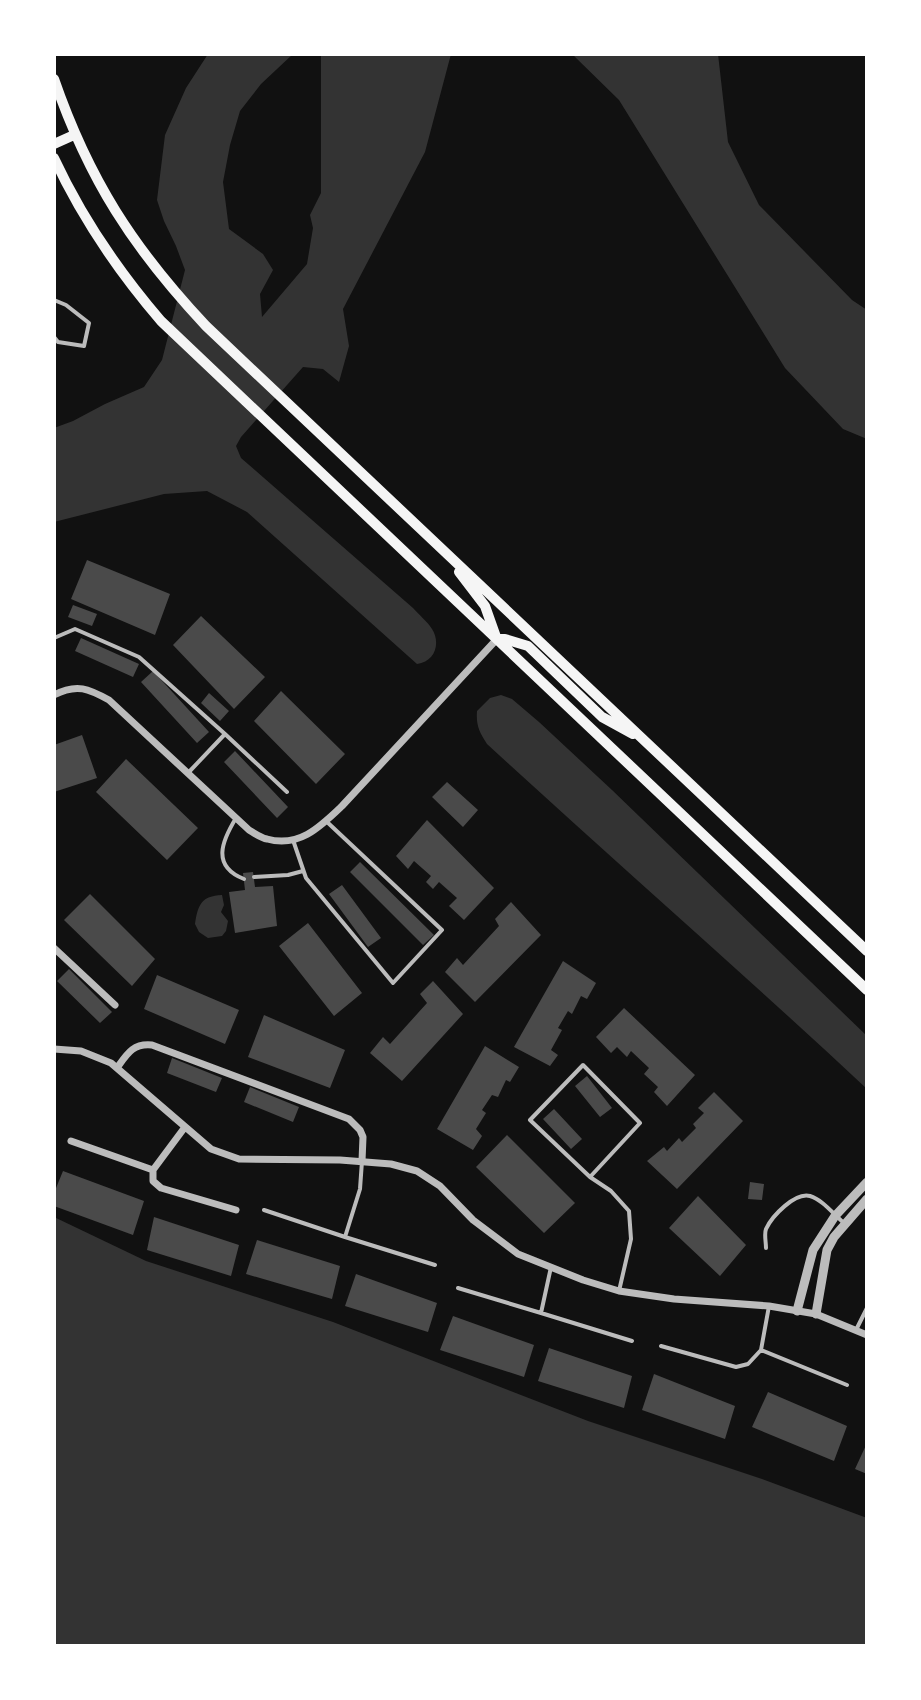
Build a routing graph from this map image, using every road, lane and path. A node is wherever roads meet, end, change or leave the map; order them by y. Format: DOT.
graph roads {
  1 [pos="54,79"];
  2 [pos="74,135"];
  3 [pos="54,144"];
  4 [pos="54,158"];
  5 [pos="54,300"];
  6 [pos="54,337"];
  7 [pos="438,545"];
  8 [pos="54,638"];
  9 [pos="497,639"];
  10 [pos="54,695"];
  11 [pos="225,734"];
  12 [pos="647,743"];
  13 [pos="188,773"];
  14 [pos="287,792"];
  15 [pos="236,818"];
  16 [pos="326,821"];
  17 [pos="293,840"];
  18 [pos="303,871"];
  19 [pos="254,877"];
  20 [pos="244,879"];
  21 [pos="54,948"];
  22 [pos="867,951"];
  23 [pos="867,990"];
  24 [pos="115,1005"];
  25 [pos="54,1049"];
  26 [pos="117,1068"];
  27 [pos="185,1127"];
  28 [pos="71,1141"];
  29 [pos="362,1161"];
  30 [pos="153,1170"];
  31 [pos="590,1177"];
  32 [pos="867,1182"];
  33 [pos="867,1199"];
  34 [pos="236,1210"];
  35 [pos="264,1210"];
  36 [pos="835,1216"];
  37 [pos="845,1224"];
  38 [pos="345,1237"];
  39 [pos="766,1248"];
  40 [pos="435,1265"];
  41 [pos="551,1267"];
  42 [pos="458,1288"];
  43 [pos="619,1291"];
  44 [pos="769,1306"];
  45 [pos="867,1308"];
  46 [pos="797,1311"];
  47 [pos="541,1313"];
  48 [pos="816,1314"];
  49 [pos="856,1330"];
  50 [pos="867,1335"];
  51 [pos="632,1341"];
  52 [pos="661,1346"];
  53 [pos="761,1350"];
  54 [pos="847,1385"];
  1 -- 2 [label="main road"];
  2 -- 3 [label="main road"];
  2 -- 7 [label="main road"];
  4 -- 9 [label="main road"];
  5 -- 6 [label="lane"];
  7 -- 9 [label="main road"];
  7 -- 12 [label="main road"];
  8 -- 11 [label="lane"];
  9 -- 12 [label="main road"];
  9 -- 16 [label="street"];
  9 -- 23 [label="main road"];
  10 -- 13 [label="street"];
  11 -- 13 [label="lane"];
  11 -- 14 [label="lane"];
  12 -- 22 [label="main road"];
  13 -- 15 [label="street"];
  15 -- 17 [label="street"];
  15 -- 20 [label="lane"];
  16 -- 17 [label="street"];
  16 -- 18 [label="lane"];
  17 -- 18 [label="lane"];
  18 -- 19 [label="lane"];
  21 -- 24 [label="street"];
  25 -- 26 [label="street"];
  26 -- 27 [label="street"];
  26 -- 29 [label="street"];
  27 -- 29 [label="street"];
  27 -- 30 [label="street"];
  28 -- 30 [label="street"];
  29 -- 38 [label="lane"];
  29 -- 41 [label="street"];
  30 -- 34 [label="street"];
  31 -- 31 [label="lane"];
  31 -- 43 [label="lane"];
  32 -- 36 [label="street"];
  33 -- 37 [label="street"];
  35 -- 38 [label="lane"];
  36 -- 37 [label="lane"];
  36 -- 39 [label="lane"];
  36 -- 46 [label="street"];
  37 -- 48 [label="street"];
  38 -- 40 [label="lane"];
  41 -- 43 [label="street"];
  41 -- 47 [label="lane"];
  42 -- 47 [label="lane"];
  43 -- 44 [label="street"];
  44 -- 46 [label="street"];
  44 -- 53 [label="lane"];
  45 -- 49 [label="lane"];
  46 -- 48 [label="street"];
  47 -- 51 [label="lane"];
  48 -- 49 [label="street"];
  49 -- 50 [label="street"];
  52 -- 53 [label="lane"];
  53 -- 54 [label="lane"];
}
